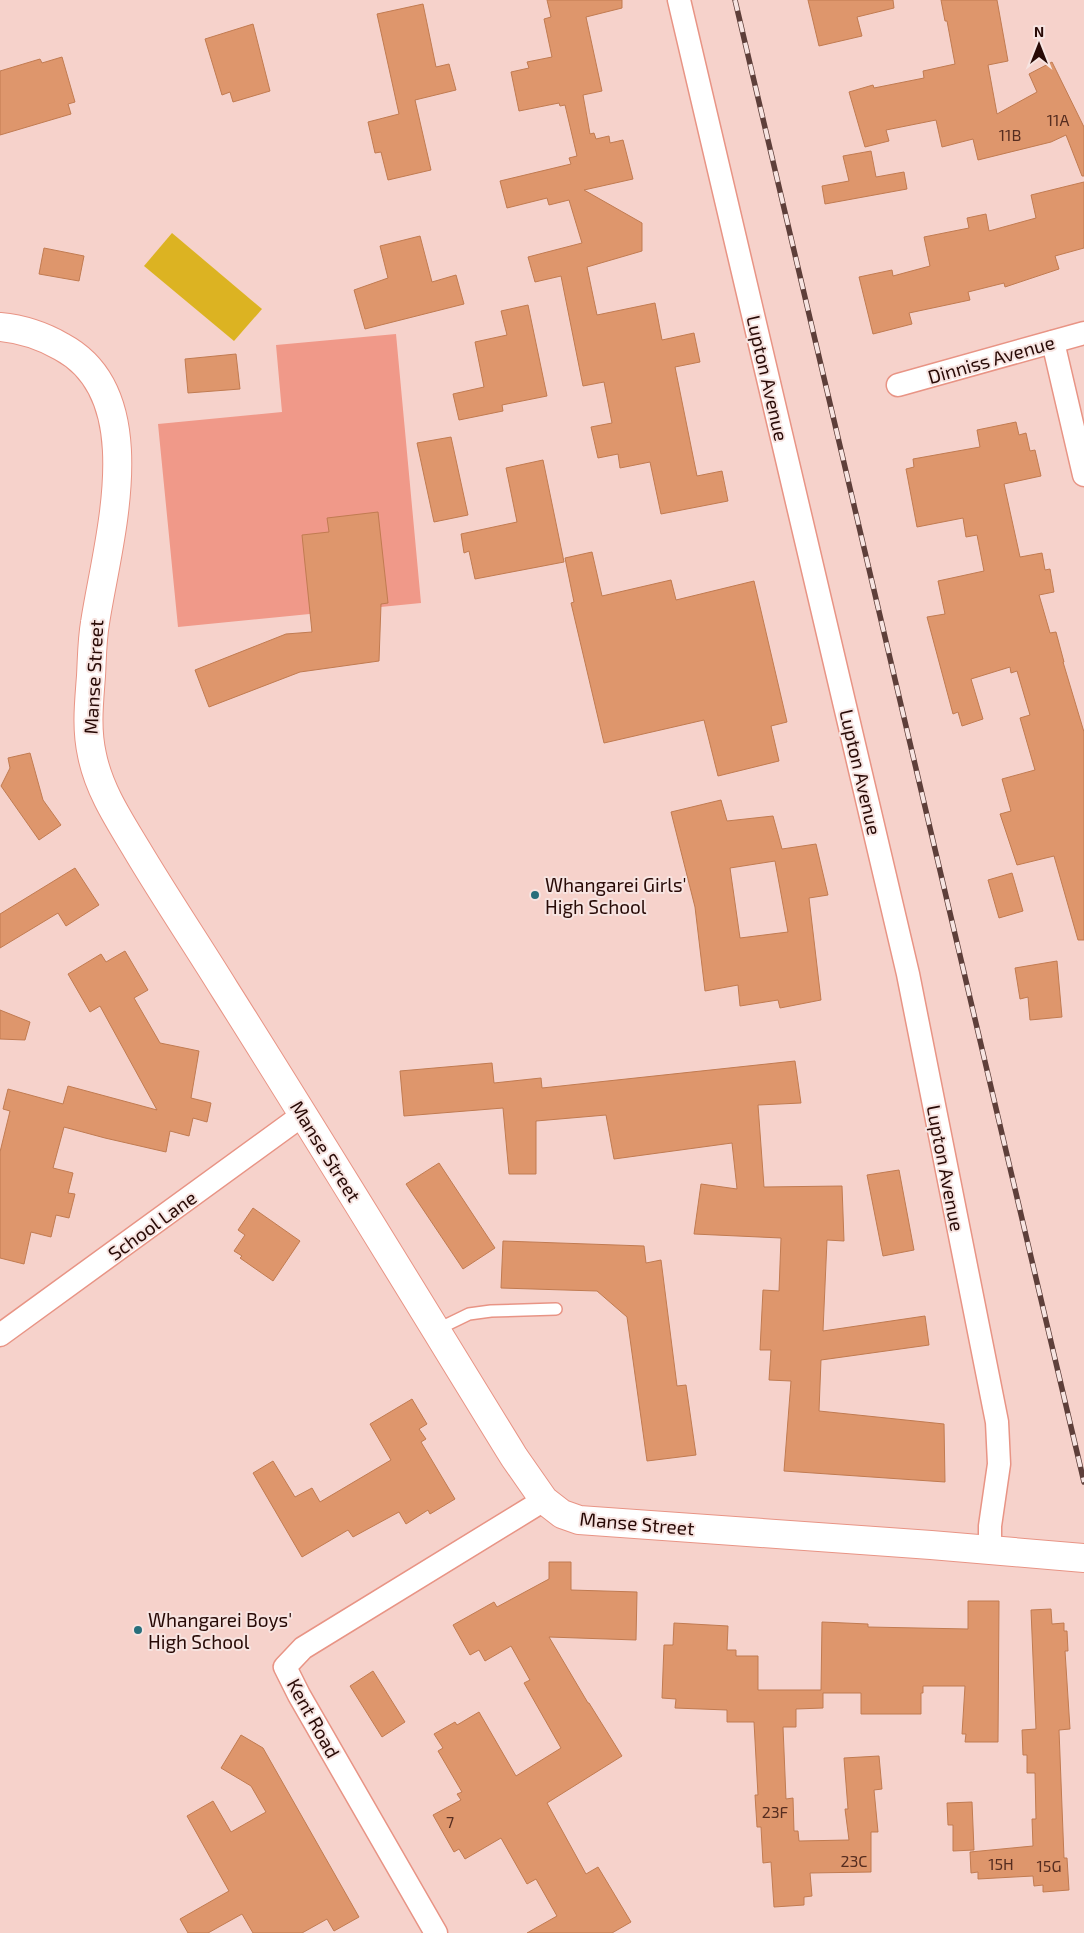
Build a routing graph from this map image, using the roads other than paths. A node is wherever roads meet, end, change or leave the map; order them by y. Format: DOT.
graph roads {
  1 [pos="679,0"];
  2 [pos="0,327"];
  3 [pos="1084,333"];
  4 [pos="1053,342"];
  5 [pos="898,386"];
  6 [pos="1084,475"];
  7 [pos="304,1114"];
  8 [pos="556,1309"];
  9 [pos="436,1330"];
  10 [pos="0,1335"];
  11 [pos="544,1500"];
  12 [pos="990,1550"];
  13 [pos="1084,1558"];
  14 [pos="436,1933"];
  1 -- 12 [label="street, Lupton Avenue"];
  2 -- 7 [label="street, Manse Street"];
  3 -- 4 [label="street, Dinniss Avenue"];
  4 -- 5 [label="street, Dinniss Avenue"];
  4 -- 6 [label="street"];
  7 -- 9 [label="street, Manse Street"];
  7 -- 10 [label="street, School Lane"];
  8 -- 9 [label="lane"];
  9 -- 11 [label="street, Manse Street"];
  11 -- 12 [label="street, Manse Street"];
  11 -- 14 [label="street, Kent Road"];
  12 -- 13 [label="street, Manse Street"];
}
